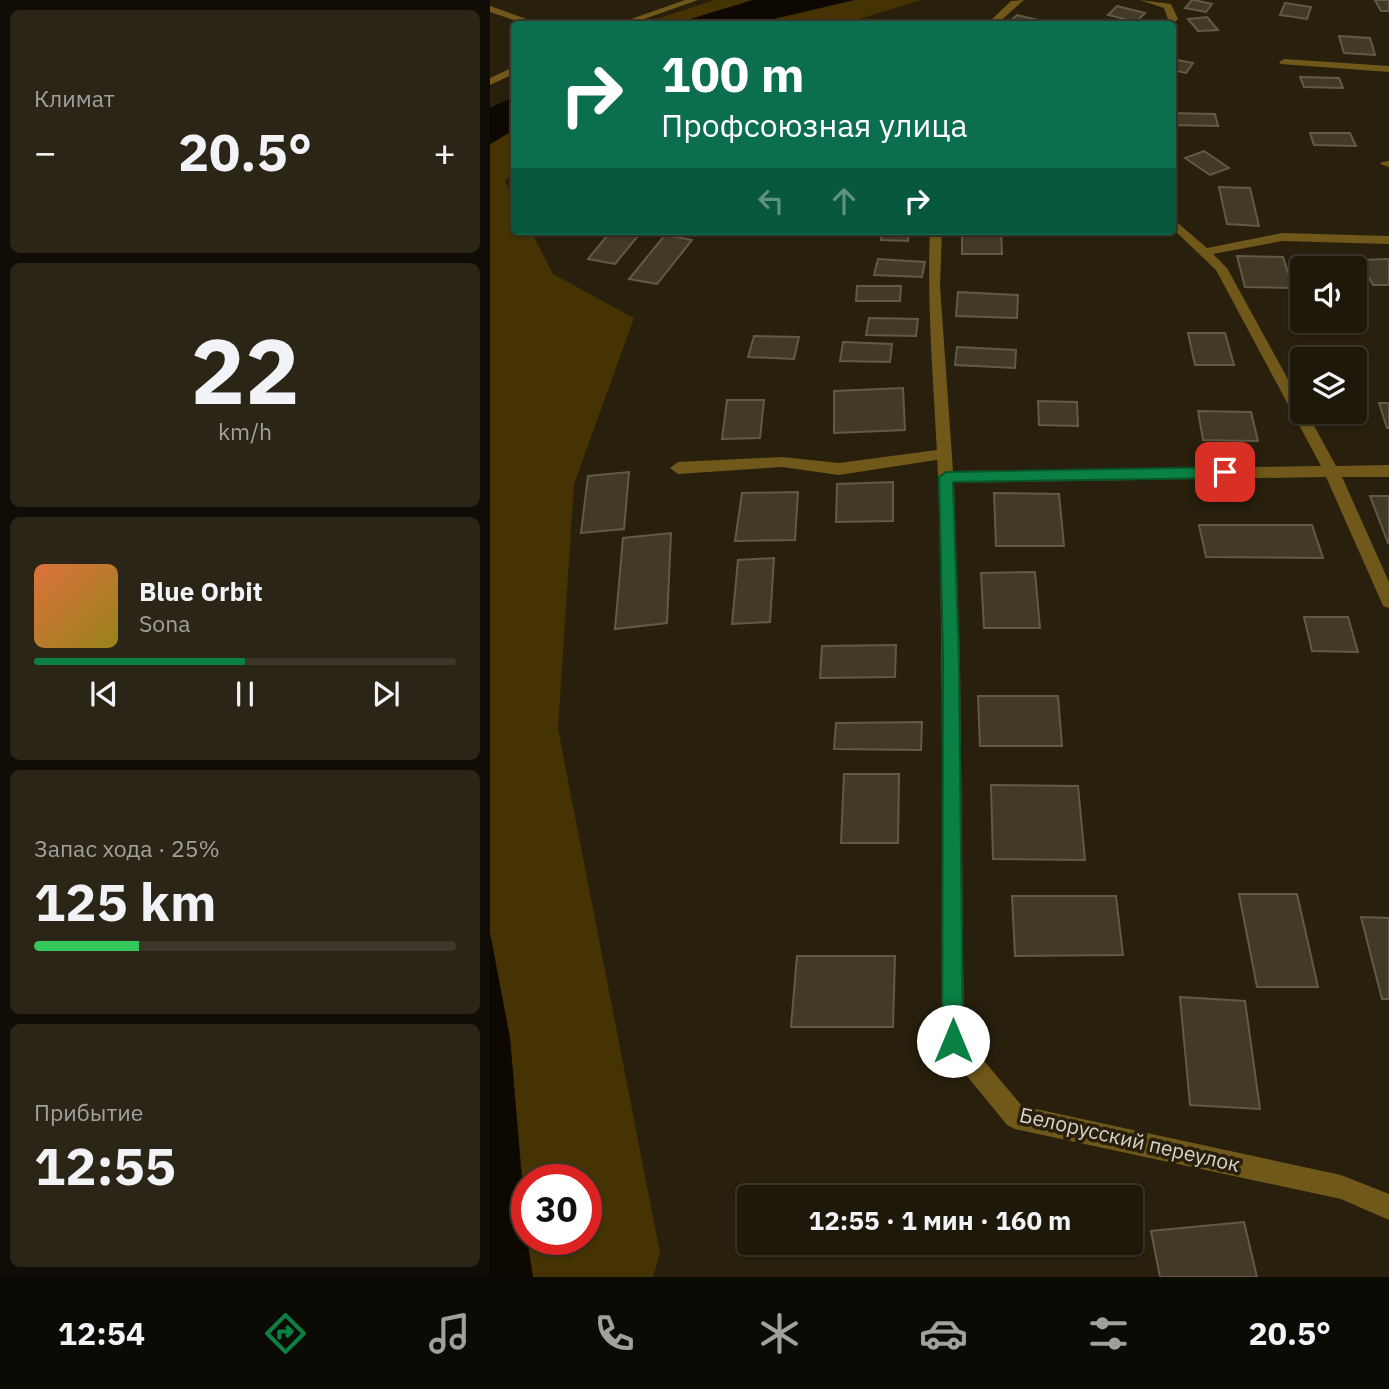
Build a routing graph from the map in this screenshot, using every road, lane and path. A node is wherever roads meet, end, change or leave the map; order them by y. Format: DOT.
graph roads {
  1 [pos="694,0"];
  2 [pos="1020,0"];
  3 [pos="1144,0"];
  4 [pos="490,9"];
  5 [pos="524,21"];
  6 [pos="631,21"];
  7 [pos="995,21"];
  8 [pos="1171,21"];
  9 [pos="1284,62"];
  10 [pos="1389,69"];
  11 [pos="511,72"];
  12 [pos="490,82"];
  13 [pos="1176,225"];
  14 [pos="936,235"];
  15 [pos="1389,240"];
  16 [pos="1204,252"];
  17 [pos="944,454"];
  18 [pos="678,468"];
  19 [pos="1329,471"];
  20 [pos="1389,471"];
  21 [pos="946,477"];
  22 [pos="1389,601"];
  23 [pos="1389,1207"];
  1 -- 6 [label="street"];
  2 -- 7 [label="street"];
  3 -- 8 [label="street"];
  4 -- 5 [label="street"];
  9 -- 10 [label="street"];
  11 -- 12 [label="street"];
  13 -- 16 [label="street"];
  14 -- 17 [label="street, Белорусский переулок"];
  15 -- 16 [label="street"];
  16 -- 19 [label="street"];
  17 -- 18 [label="street"];
  17 -- 21 [label="street, Белорусский переулок"];
  19 -- 20 [label="street"];
  19 -- 21 [label="street"];
  19 -- 22 [label="street"];
  21 -- 23 [label="street, Белорусский переулок"];
}
